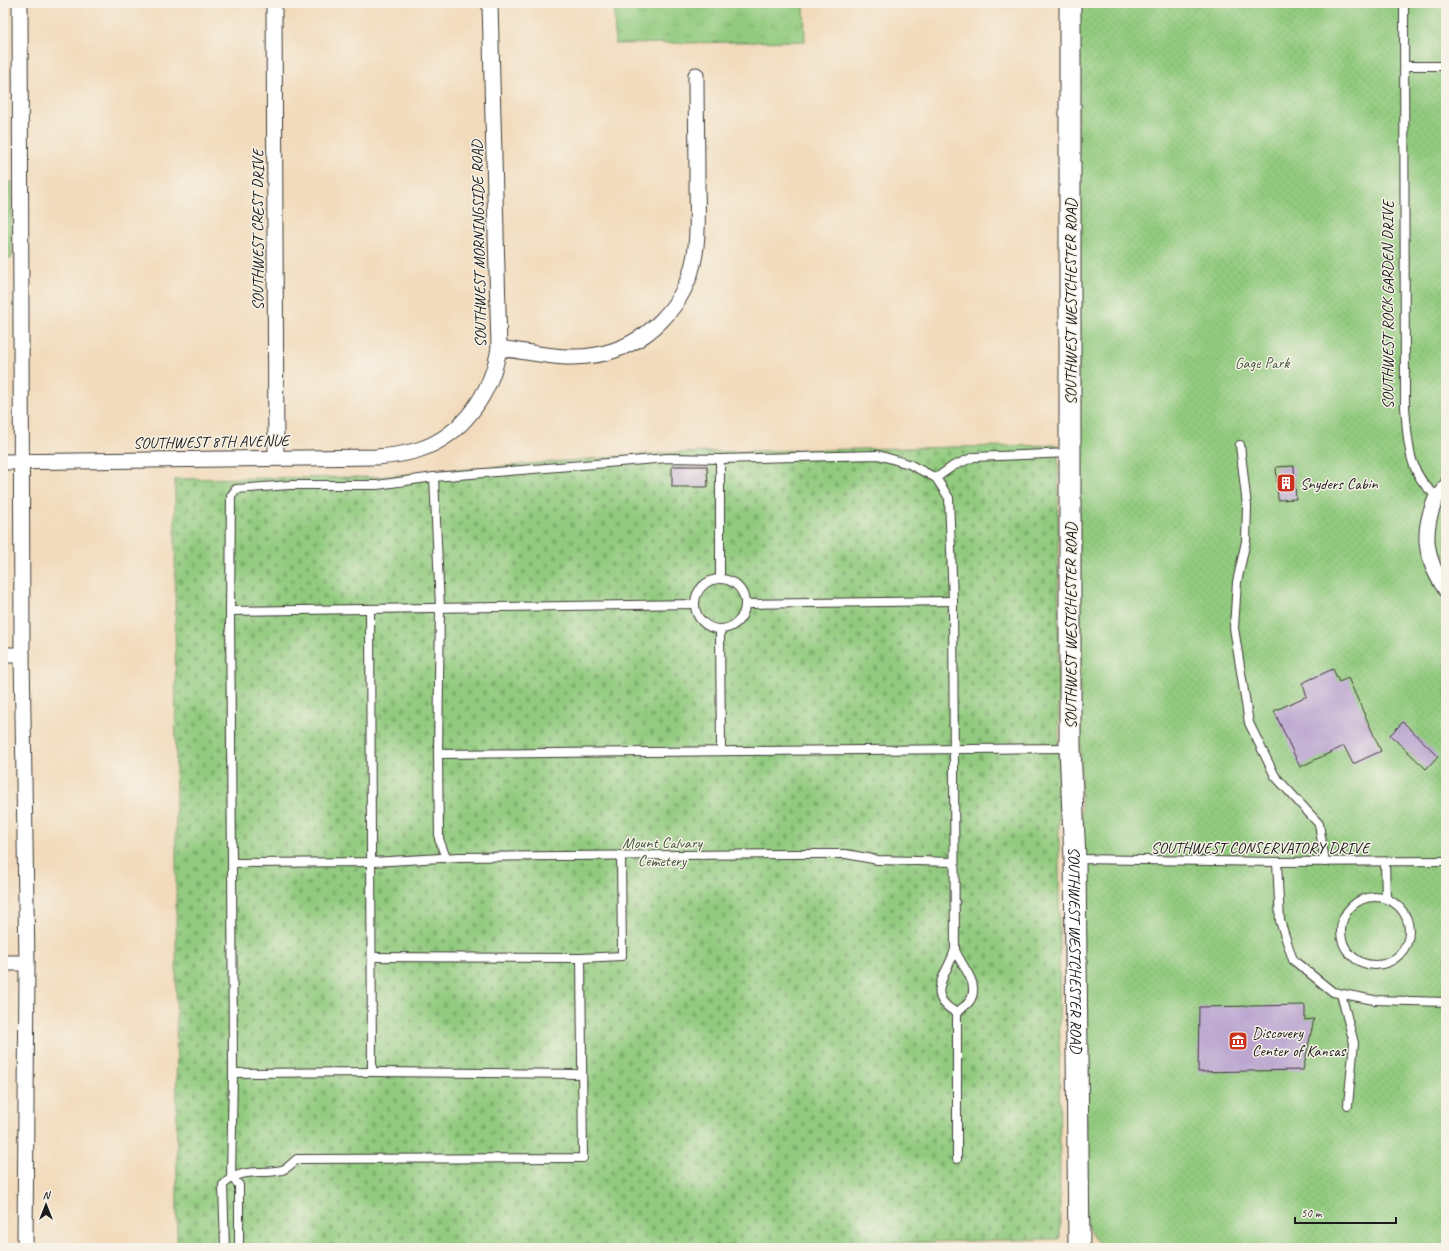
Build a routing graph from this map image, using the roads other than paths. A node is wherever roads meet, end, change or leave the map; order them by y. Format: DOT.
graph roads {
  1 [pos="20,3"];
  2 [pos="274,3"];
  3 [pos="490,3"];
  4 [pos="1070,3"];
  5 [pos="1404,3"];
  6 [pos="1404,66"];
  7 [pos="1446,66"];
  8 [pos="696,74"];
  9 [pos="499,348"];
  10 [pos="1240,445"];
  11 [pos="420,450"];
  12 [pos="1070,453"];
  13 [pos="276,458"];
  14 [pos="720,460"];
  15 [pos="3,462"];
  16 [pos="22,462"];
  17 [pos="434,477"];
  18 [pos="936,478"];
  19 [pos="1446,480"];
  20 [pos="1436,496"];
  21 [pos="720,579"];
  22 [pos="1446,590"];
  23 [pos="953,601"];
  24 [pos="695,604"];
  25 [pos="745,604"];
  26 [pos="440,607"];
  27 [pos="370,610"];
  28 [pos="230,611"];
  29 [pos="720,629"];
  30 [pos="3,655"];
  31 [pos="22,655"];
  32 [pos="954,748"];
  33 [pos="1070,748"];
  34 [pos="721,750"];
  35 [pos="438,754"];
  36 [pos="621,855"];
  37 [pos="446,858"];
  38 [pos="1075,859"];
  39 [pos="1446,861"];
  40 [pos="372,862"];
  41 [pos="954,862"];
  42 [pos="1277,862"];
  43 [pos="1324,862"];
  44 [pos="1385,862"];
  45 [pos="232,863"];
  46 [pos="1386,898"];
  47 [pos="955,950"];
  48 [pos="372,957"];
  49 [pos="581,958"];
  50 [pos="3,963"];
  51 [pos="27,963"];
  52 [pos="1341,994"];
  53 [pos="1446,1002"];
  54 [pos="957,1013"];
  55 [pos="372,1072"];
  56 [pos="233,1073"];
  57 [pos="582,1074"];
  58 [pos="1348,1105"];
  59 [pos="957,1158"];
  60 [pos="231,1177"];
  61 [pos="25,1248"];
  62 [pos="225,1248"];
  63 [pos="239,1248"];
  64 [pos="1079,1248"];
  1 -- 16 [label="street"];
  2 -- 13 [label="street, SOUTHWEST CREST DRIVE"];
  3 -- 9 [label="street, SOUTHWEST MORNINGSIDE ROAD"];
  4 -- 12 [label="street, SOUTHWEST WESTCHESTER ROAD"];
  5 -- 6 [label="lane, SOUTHWEST ROCK GARDEN DRIVE"];
  6 -- 7 [label="lane"];
  6 -- 20 [label="lane, SOUTHWEST ROCK GARDEN DRIVE"];
  8 -- 9 [label="street"];
  9 -- 11 [label="street, SOUTHWEST MORNINGSIDE ROAD"];
  10 -- 43 [label="lane"];
  11 -- 13 [label="street, SOUTHWEST 8TH AVENUE"];
  12 -- 18 [label="lane"];
  12 -- 33 [label="street, SOUTHWEST WESTCHESTER ROAD"];
  13 -- 16 [label="street, SOUTHWEST 8TH AVENUE"];
  14 -- 17 [label="lane"];
  14 -- 18 [label="lane"];
  14 -- 21 [label="lane"];
  15 -- 16 [label="street, SOUTHWEST 8TH AVENUE"];
  16 -- 31 [label="street"];
  17 -- 26 [label="lane"];
  17 -- 28 [label="lane"];
  18 -- 23 [label="lane"];
  19 -- 20 [label="lane"];
  20 -- 22 [label="street"];
  21 -- 24 [label="lane"];
  21 -- 25 [label="lane"];
  23 -- 25 [label="lane"];
  23 -- 32 [label="lane"];
  24 -- 26 [label="lane"];
  24 -- 29 [label="lane"];
  25 -- 29 [label="lane"];
  26 -- 27 [label="lane"];
  26 -- 35 [label="lane"];
  27 -- 28 [label="lane"];
  27 -- 40 [label="lane"];
  28 -- 45 [label="lane"];
  29 -- 34 [label="lane"];
  30 -- 31 [label="street"];
  31 -- 51 [label="street"];
  32 -- 33 [label="lane"];
  32 -- 34 [label="lane"];
  32 -- 41 [label="lane"];
  33 -- 38 [label="street, SOUTHWEST WESTCHESTER ROAD"];
  34 -- 35 [label="lane"];
  35 -- 37 [label="lane"];
  36 -- 37 [label="lane"];
  36 -- 41 [label="lane"];
  36 -- 49 [label="lane"];
  37 -- 40 [label="lane"];
  38 -- 42 [label="lane, SOUTHWEST CONSERVATORY DRIVE"];
  38 -- 64 [label="street, SOUTHWEST WESTCHESTER ROAD"];
  39 -- 44 [label="lane, SOUTHWEST CONSERVATORY DRIVE"];
  40 -- 45 [label="lane"];
  40 -- 48 [label="lane"];
  41 -- 47 [label="lane"];
  42 -- 43 [label="lane, SOUTHWEST CONSERVATORY DRIVE"];
  42 -- 52 [label="lane"];
  43 -- 44 [label="lane, SOUTHWEST CONSERVATORY DRIVE"];
  44 -- 46 [label="lane"];
  45 -- 56 [label="lane"];
  46 -- 46 [label="lane"];
  47 -- 54 [label="lane"];
  47 -- 54 [label="lane"];
  48 -- 49 [label="lane"];
  48 -- 55 [label="lane"];
  49 -- 57 [label="lane"];
  50 -- 51 [label="street"];
  51 -- 61 [label="street"];
  52 -- 53 [label="lane"];
  52 -- 58 [label="lane"];
  54 -- 59 [label="lane"];
  55 -- 56 [label="lane"];
  55 -- 57 [label="lane"];
  56 -- 60 [label="lane"];
  57 -- 60 [label="lane"];
  60 -- 62 [label="lane"];
  60 -- 63 [label="lane"];
}
